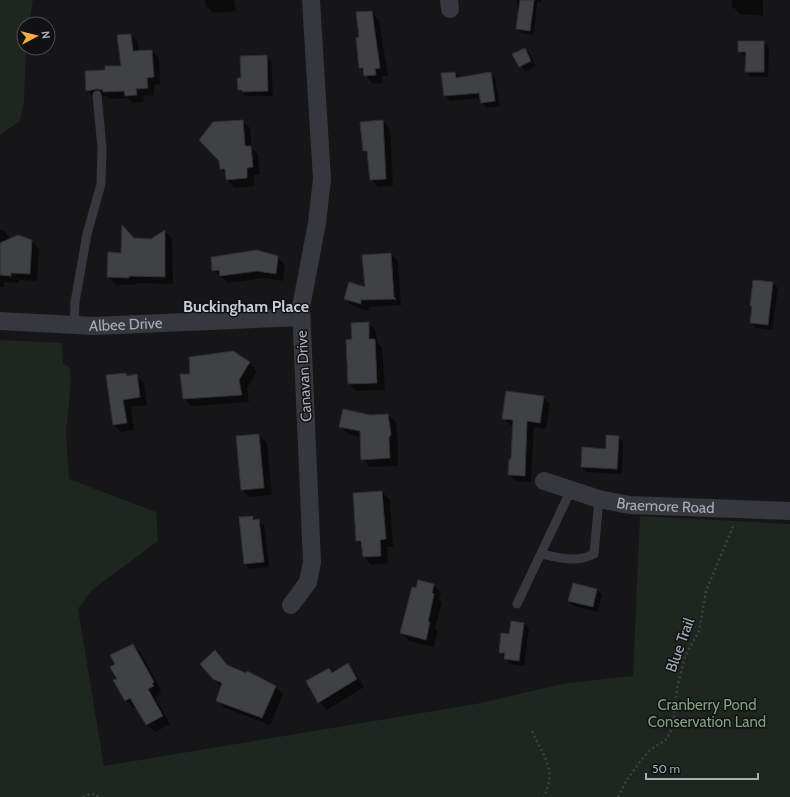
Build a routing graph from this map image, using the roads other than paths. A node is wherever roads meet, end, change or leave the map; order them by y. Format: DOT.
graph roads {
  1 [pos="311,0"];
  2 [pos="97,95"];
  3 [pos="301,317"];
  4 [pos="0,321"];
  5 [pos="74,326"];
  6 [pos="544,481"];
  7 [pos="571,490"];
  8 [pos="599,499"];
  9 [pos="790,511"];
  10 [pos="541,554"];
  11 [pos="517,604"];
  12 [pos="291,605"];
  1 -- 3 [label="street, Canavan Drive"];
  2 -- 5 [label="lane"];
  3 -- 5 [label="street, Albee Drive"];
  3 -- 12 [label="street, Canavan Drive"];
  4 -- 5 [label="street, Albee Drive"];
  6 -- 7 [label="street, Braemore Road"];
  7 -- 8 [label="street, Braemore Road"];
  7 -- 10 [label="lane"];
  8 -- 9 [label="street, Braemore Road"];
  8 -- 10 [label="lane"];
  10 -- 11 [label="lane"];
}
